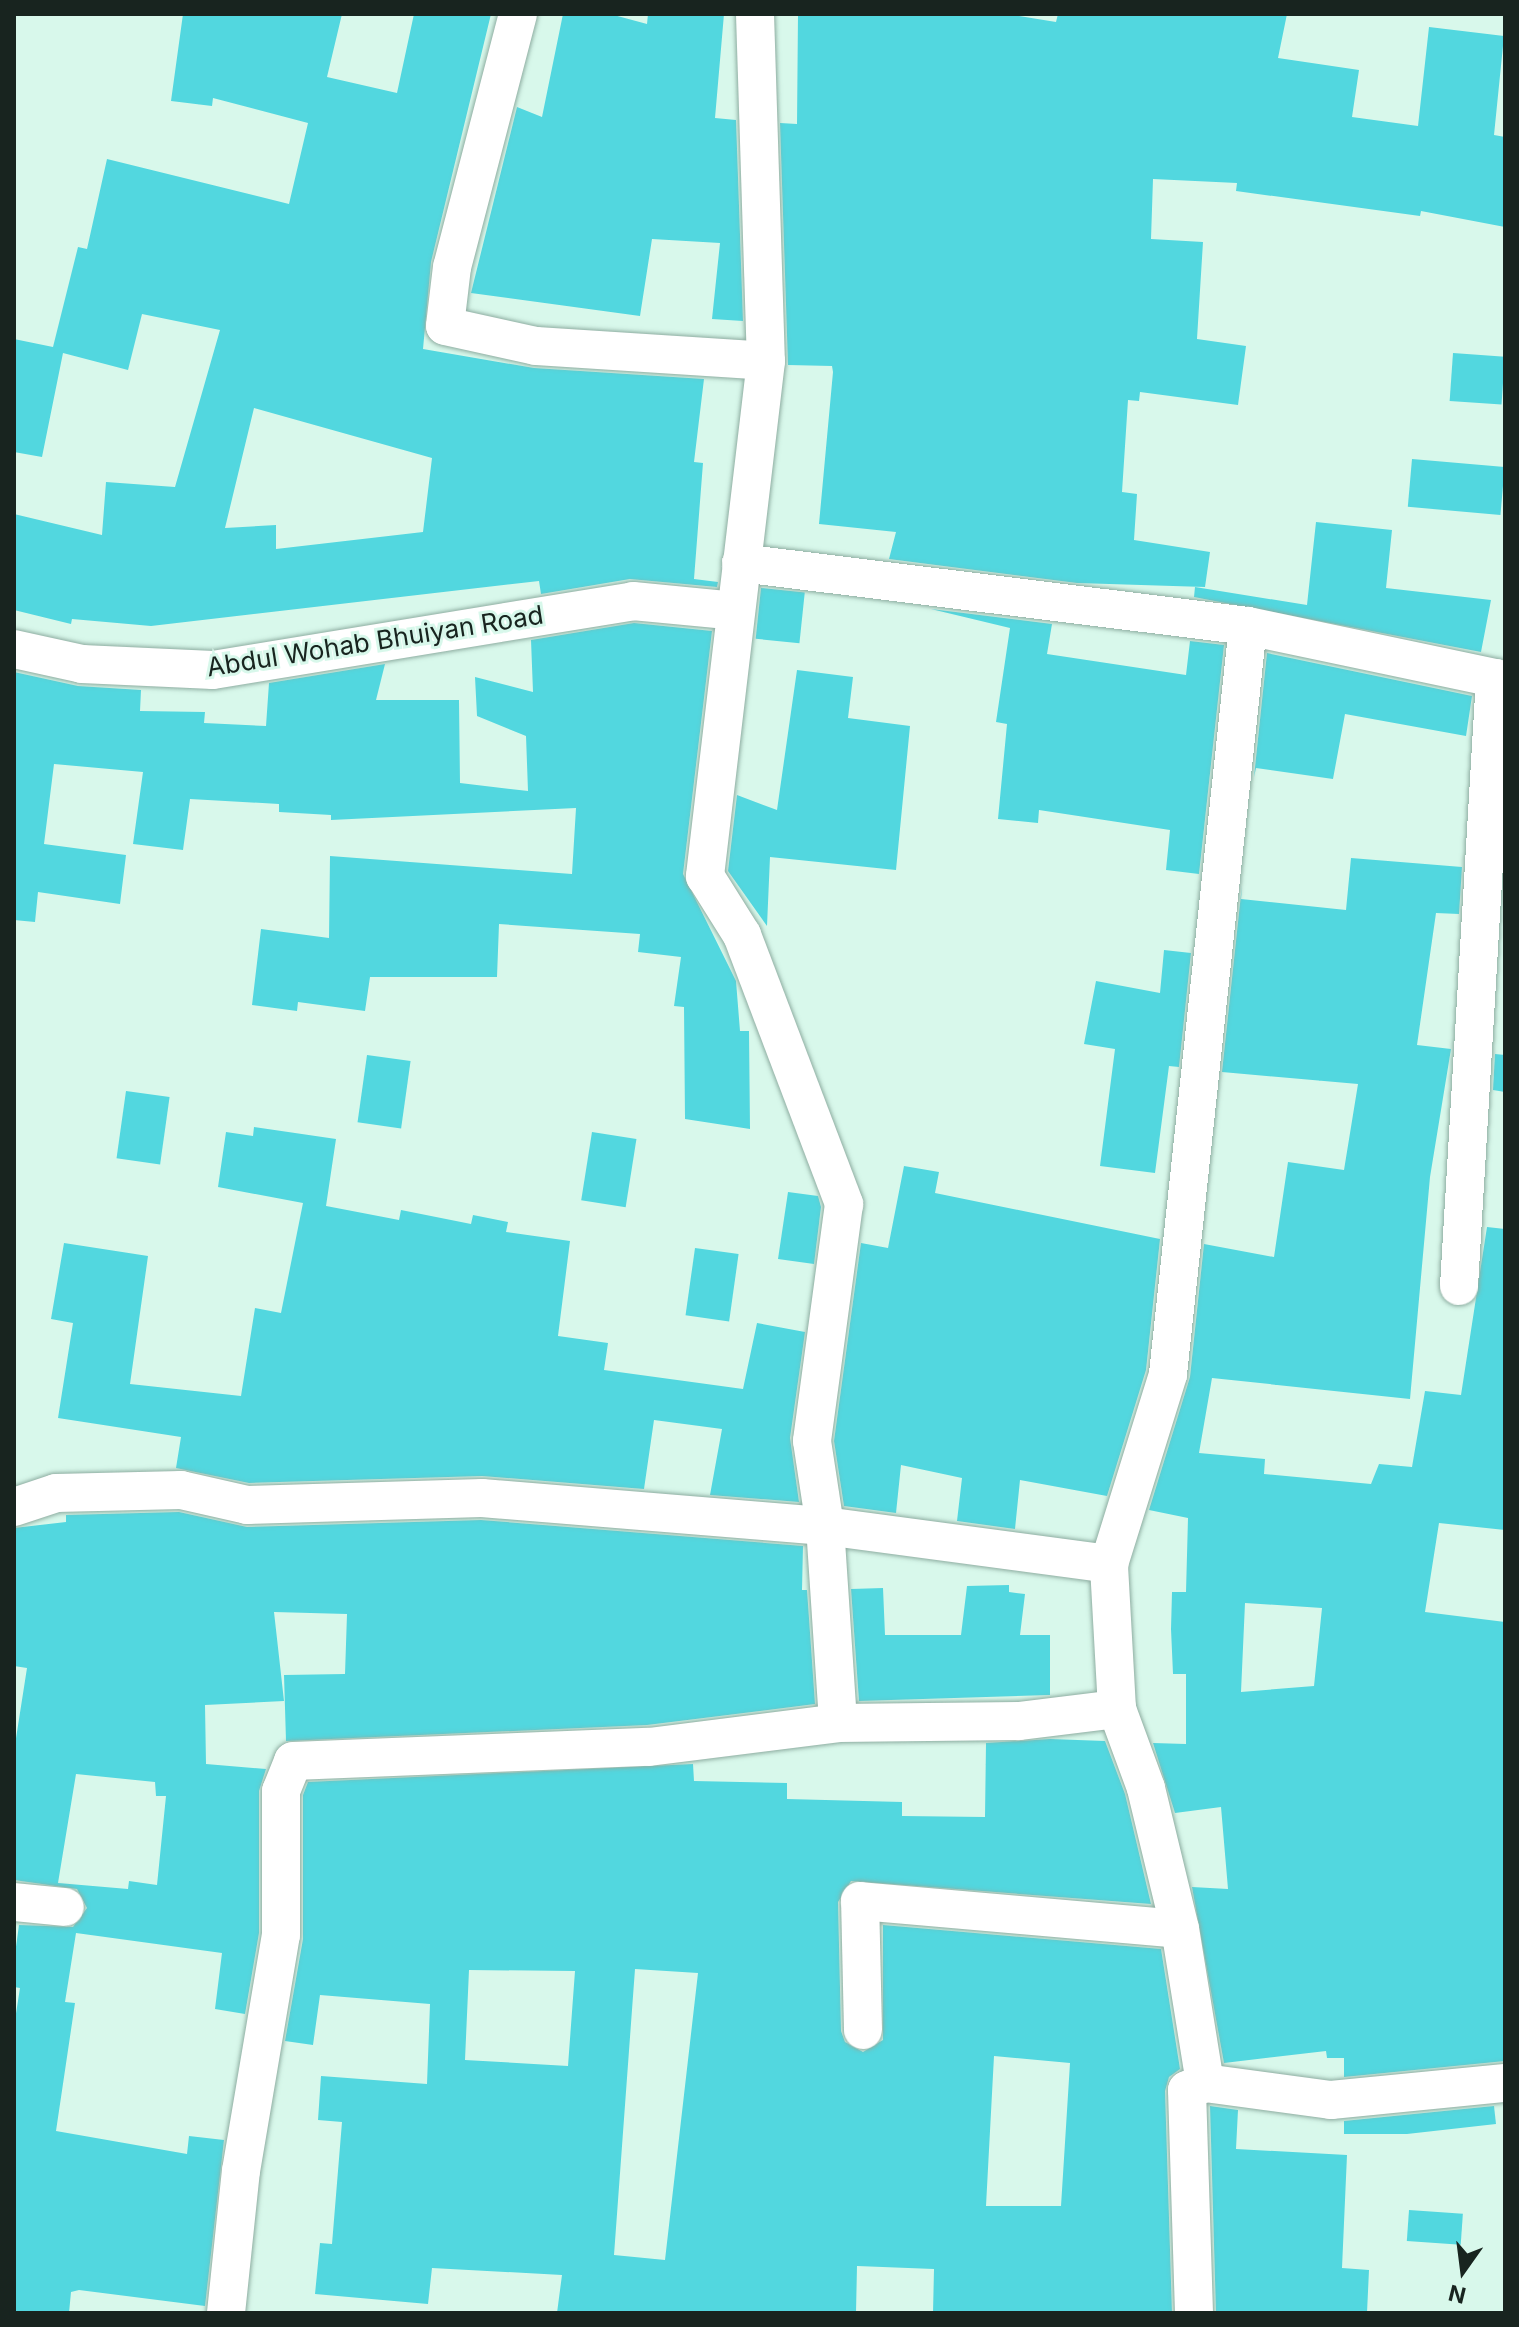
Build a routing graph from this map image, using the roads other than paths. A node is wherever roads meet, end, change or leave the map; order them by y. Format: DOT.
graph roads {
  1 [pos="518,14"];
  2 [pos="755,14"];
  3 [pos="766,361"];
  4 [pos="741,563"];
  5 [pos="736,611"];
  6 [pos="1248,626"];
  7 [pos="14,649"];
  8 [pos="1500,679"];
  9 [pos="1459,1286"];
  10 [pos="14,1507"];
  11 [pos="825,1526"];
  12 [pos="1109,1564"];
  13 [pos="1117,1709"];
  14 [pos="838,1723"];
  15 [pos="14,1902"];
  16 [pos="65,1907"];
  17 [pos="1180,1929"];
  18 [pos="863,2030"];
  19 [pos="1205,2083"];
  20 [pos="1505,2083"];
  21 [pos="226,2313"];
  22 [pos="1194,2313"];
  1 -- 3 [label="street"];
  2 -- 3 [label="street"];
  3 -- 4 [label="street"];
  4 -- 5 [label="street"];
  4 -- 6 [label="street"];
  5 -- 7 [label="street, Abdul Wohab Bhuiyan Road"];
  5 -- 11 [label="street"];
  6 -- 8 [label="street"];
  6 -- 12 [label="street"];
  8 -- 9 [label="street"];
  10 -- 11 [label="street"];
  11 -- 12 [label="street"];
  11 -- 14 [label="street"];
  12 -- 13 [label="street"];
  13 -- 14 [label="street"];
  13 -- 17 [label="street"];
  14 -- 21 [label="street"];
  15 -- 16 [label="street"];
  17 -- 18 [label="street"];
  17 -- 19 [label="street"];
  19 -- 20 [label="street"];
  19 -- 22 [label="street"];
}
